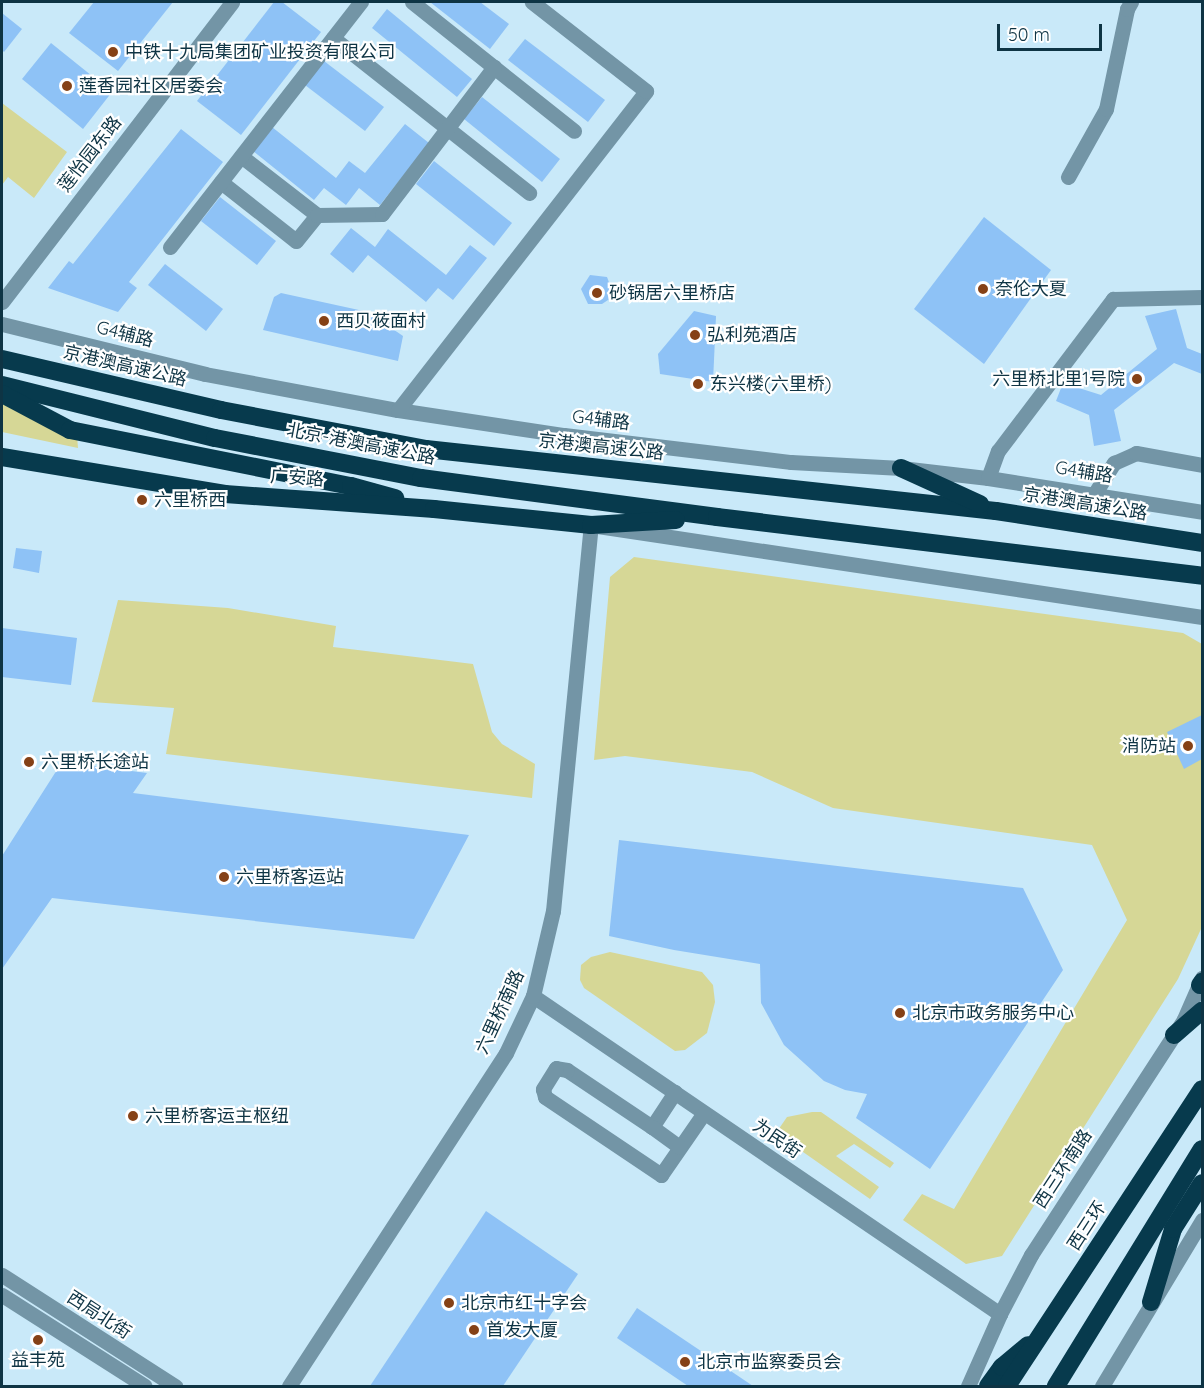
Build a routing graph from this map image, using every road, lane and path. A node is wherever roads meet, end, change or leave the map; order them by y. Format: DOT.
graph roads {
  1 [pos="232,2"];
  2 [pos="361,2"];
  3 [pos="412,2"];
  4 [pos="532,2"];
  5 [pos="1131,2"];
  6 [pos="333,38"];
  7 [pos="494,67"];
  8 [pos="447,129"];
  9 [pos="574,131"];
  10 [pos="241,156"];
  11 [pos="1068,177"];
  12 [pos="220,182"];
  13 [pos="529,193"];
  14 [pos="317,215"];
  15 [pos="170,247"];
  16 [pos="1203,297"];
  17 [pos="2,302"];
  18 [pos="2,324"];
  19 [pos="2,359"];
  20 [pos="2,385"];
  21 [pos="2,394"];
  22 [pos="398,410"];
  23 [pos="2,457"];
  24 [pos="1203,465"];
  25 [pos="901,468"];
  26 [pos="988,478"];
  27 [pos="1095,493"];
  28 [pos="434,509"];
  29 [pos="996,511"];
  30 [pos="1203,512"];
  31 [pos="717,517"];
  32 [pos="591,525"];
  33 [pos="1203,543"];
  34 [pos="1203,576"];
  35 [pos="1203,617"];
  36 [pos="1202,982"];
  37 [pos="533,996"];
  38 [pos="1203,1011"];
  39 [pos="1174,1035"];
  40 [pos="1203,1089"];
  41 [pos="675,1092"];
  42 [pos="704,1113"];
  43 [pos="652,1127"];
  44 [pos="680,1148"];
  45 [pos="1203,1149"];
  46 [pos="1203,1183"];
  47 [pos="1203,1220"];
  48 [pos="2,1275"];
  49 [pos="2,1295"];
  50 [pos="1151,1302"];
  51 [pos="1000,1314"];
  52 [pos="1041,1334"];
  53 [pos="145,1386"];
  54 [pos="175,1386"];
  55 [pos="289,1386"];
  56 [pos="968,1386"];
  57 [pos="988,1386"];
  58 [pos="1007,1386"];
  59 [pos="1056,1386"];
  60 [pos="1102,1386"];
  1 -- 17 [label="street, 莲怡园东路"];
  2 -- 6 [label="street"];
  3 -- 7 [label="street"];
  4 -- 22 [label="street"];
  5 -- 11 [label="street"];
  6 -- 8 [label="street"];
  6 -- 10 [label="street"];
  7 -- 8 [label="street"];
  7 -- 9 [label="street"];
  8 -- 13 [label="street"];
  8 -- 14 [label="street"];
  10 -- 12 [label="street"];
  10 -- 14 [label="street"];
  12 -- 14 [label="street"];
  12 -- 15 [label="street"];
  16 -- 26 [label="street"];
  18 -- 22 [label="street, G4辅路"];
  19 -- 29 [label="highway, 京港澳高速公路"];
  20 -- 31 [label="highway, 北京-港澳高速公路"];
  21 -- 28 [label="highway"];
  22 -- 25 [label="street, G4辅路"];
  23 -- 28 [label="highway, 广安路"];
  24 -- 27 [label="street"];
  25 -- 26 [label="street, G4辅路"];
  25 -- 29 [label="highway"];
  26 -- 27 [label="street, G4辅路"];
  27 -- 30 [label="street, G4辅路"];
  28 -- 32 [label="highway, 广安路"];
  29 -- 33 [label="highway, 京港澳高速公路"];
  31 -- 32 [label="highway, 广安路"];
  31 -- 34 [label="highway"];
  32 -- 35 [label="street"];
  32 -- 37 [label="street, 六里桥南路"];
  36 -- 39 [label="street, 西三环南路"];
  37 -- 41 [label="street, 为民街"];
  37 -- 55 [label="street, 六里桥南路"];
  38 -- 39 [label="highway"];
  39 -- 51 [label="street, 西三环南路"];
  40 -- 52 [label="highway, 西三环"];
  41 -- 42 [label="street, 为民街"];
  41 -- 43 [label="street"];
  42 -- 44 [label="street"];
  42 -- 51 [label="street, 为民街"];
  43 -- 44 [label="street"];
  43 -- 44 [label="street"];
  45 -- 59 [label="highway"];
  46 -- 50 [label="highway"];
  47 -- 50 [label="street"];
  48 -- 54 [label="street, 西局北街"];
  49 -- 53 [label="street, 西局北街"];
  50 -- 60 [label="street"];
  51 -- 56 [label="street, 西三环南路"];
  52 -- 57 [label="highway"];
  52 -- 58 [label="highway, 西三环"];
}
